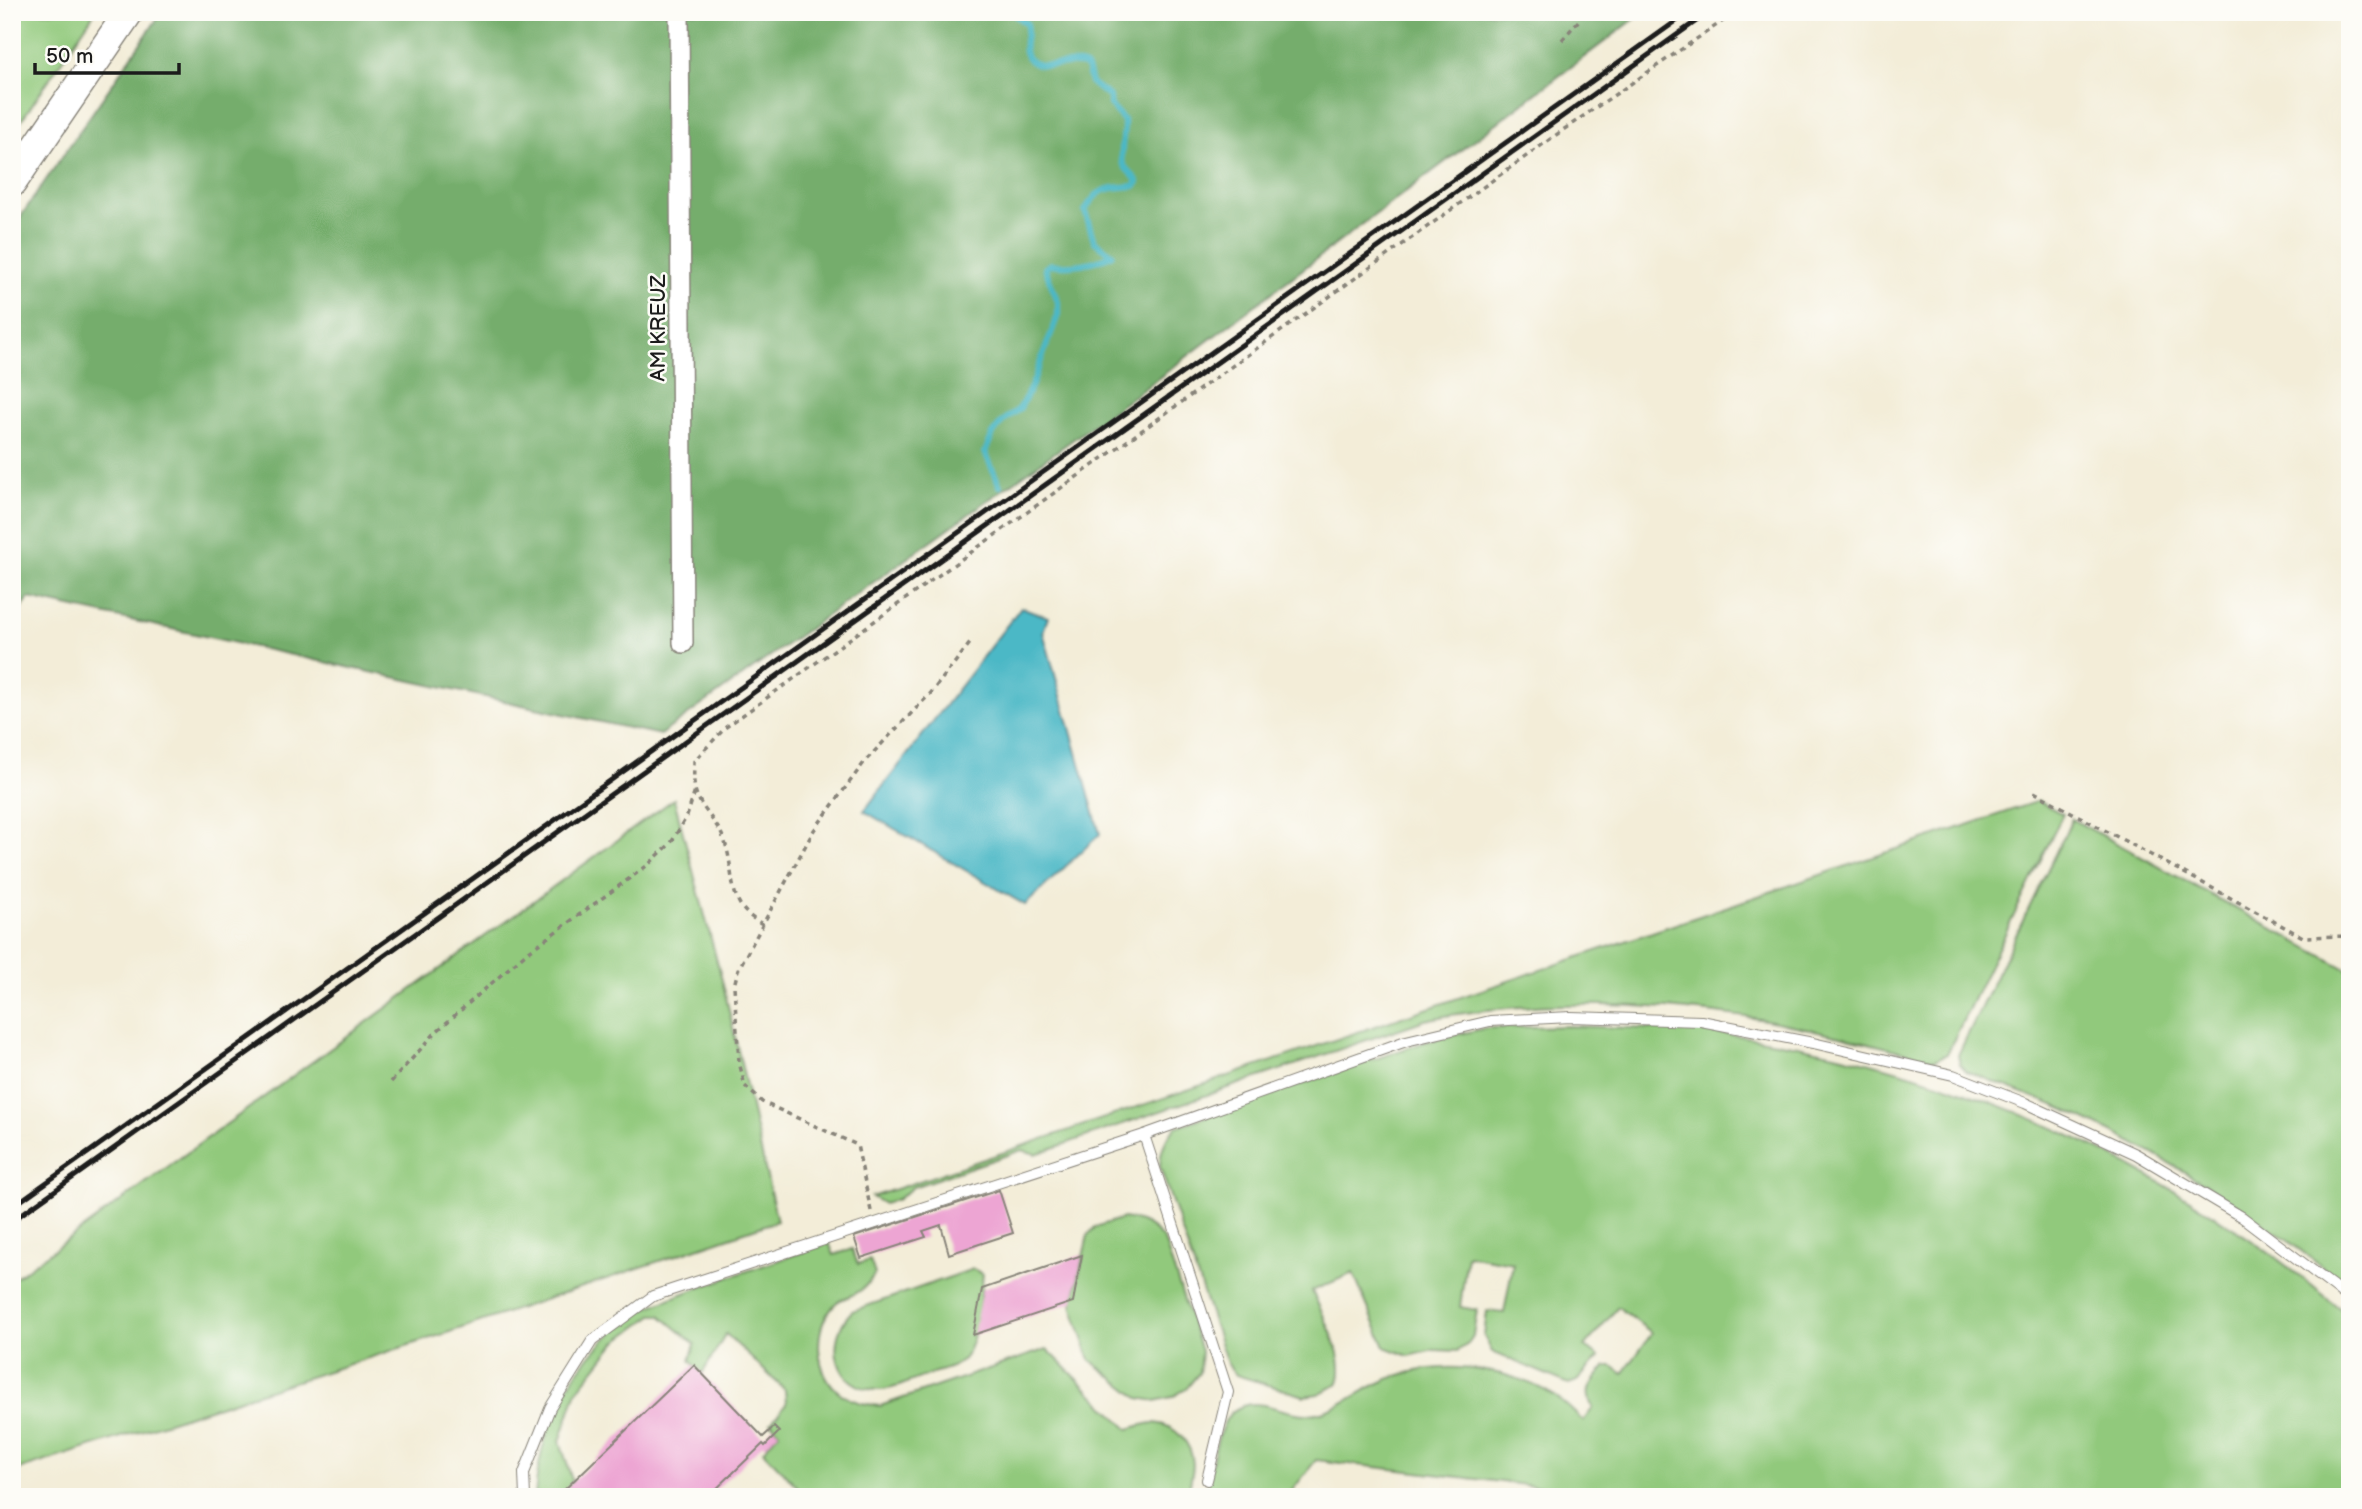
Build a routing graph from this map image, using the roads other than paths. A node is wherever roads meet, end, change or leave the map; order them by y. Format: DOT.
graph roads {
  1 [pos="129,12"];
  2 [pos="679,12"];
  3 [pos="12,183"];
  4 [pos="683,643"];
  5 [pos="1144,1135"];
  6 [pos="2350,1299"];
  7 [pos="1207,1480"];
  8 [pos="525,1497"];
  1 -- 3 [label="street"];
  2 -- 4 [label="street, AM KREUZ"];
  5 -- 6 [label="lane"];
  5 -- 7 [label="lane"];
  5 -- 8 [label="lane"];
}
